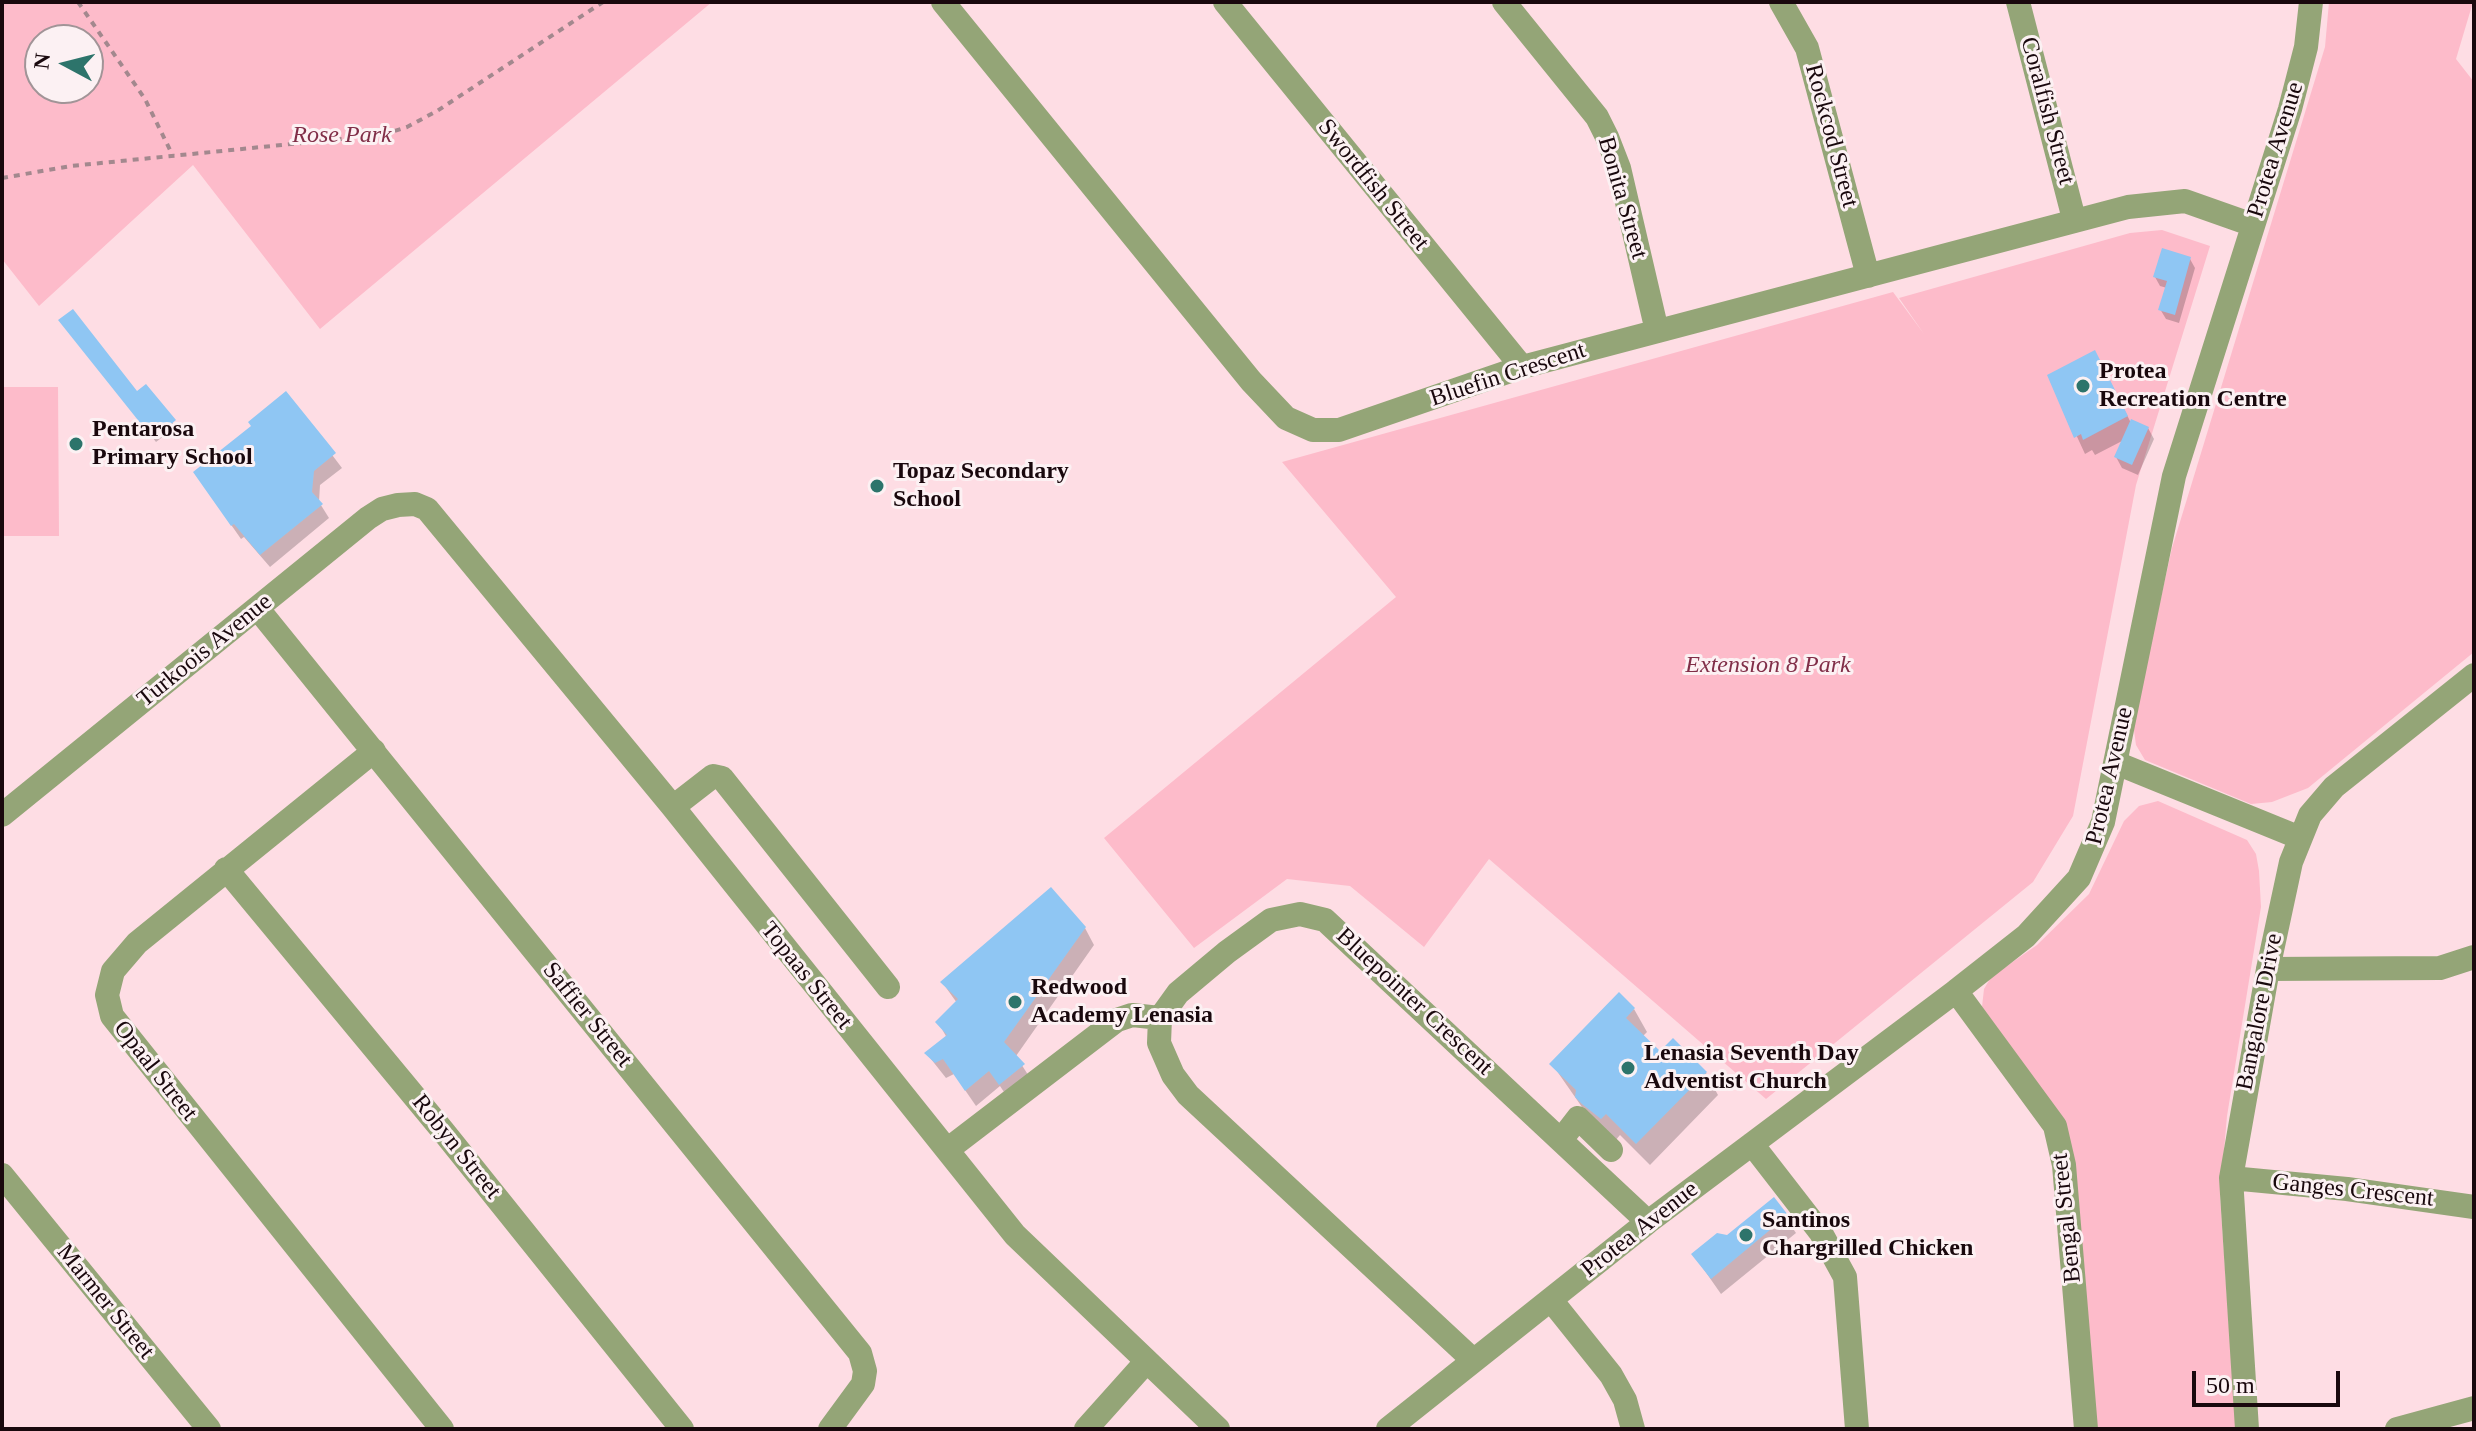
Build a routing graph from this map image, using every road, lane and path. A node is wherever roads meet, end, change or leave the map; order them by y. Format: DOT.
graph roads {
  1 [pos="78,2"];
  2 [pos="603,2"];
  3 [pos="943,2"];
  4 [pos="1225,2"];
  5 [pos="1504,2"];
  6 [pos="1781,2"];
  7 [pos="2018,2"];
  8 [pos="2311,2"];
  9 [pos="173,156"];
  10 [pos="2,178"];
  11 [pos="2074,219"];
  12 [pos="2253,225"];
  13 [pos="1868,276"];
  14 [pos="1657,331"];
  15 [pos="1522,367"];
  16 [pos="415,504"];
  17 [pos="258,609"];
  18 [pos="2474,675"];
  19 [pos="374,751"];
  20 [pos="2116,763"];
  21 [pos="673,807"];
  22 [pos="2,815"];
  23 [pos="2298,837"];
  24 [pos="226,869"];
  25 [pos="2474,957"];
  26 [pos="2268,969"];
  27 [pos="888,987"];
  28 [pos="1956,991"];
  29 [pos="1160,1018"];
  30 [pos="1561,1140"];
  31 [pos="1752,1144"];
  32 [pos="947,1150"];
  33 [pos="1611,1150"];
  34 [pos="2,1175"];
  35 [pos="2231,1178"];
  36 [pos="2474,1207"];
  37 [pos="1648,1222"];
  38 [pos="1551,1300"];
  39 [pos="1473,1360"];
  40 [pos="1146,1362"];
  41 [pos="2474,1408"];
  42 [pos="209,1429"];
  43 [pos="442,1429"];
  44 [pos="682,1429"];
  45 [pos="830,1429"];
  46 [pos="1086,1429"];
  47 [pos="1218,1429"];
  48 [pos="1388,1429"];
  49 [pos="1633,1429"];
  50 [pos="1857,1429"];
  51 [pos="2086,1429"];
  52 [pos="2247,1429"];
  53 [pos="2397,1429"];
  1 -- 9 [label="path"];
  2 -- 9 [label="path"];
  3 -- 15 [label="street, Bluefin Crescent"];
  4 -- 15 [label="street, Swordfish Street"];
  5 -- 14 [label="street, Bonita Street"];
  6 -- 13 [label="street, Rockcod Street"];
  7 -- 11 [label="street, Coralfish Street"];
  8 -- 12 [label="street, Protea Avenue"];
  9 -- 10 [label="path"];
  11 -- 12 [label="street, Bluefin Crescent"];
  11 -- 13 [label="street, Bluefin Crescent"];
  12 -- 20 [label="street, Protea Avenue"];
  13 -- 14 [label="street, Bluefin Crescent"];
  14 -- 15 [label="street, Bluefin Crescent"];
  16 -- 17 [label="street, Turkoois Avenue"];
  16 -- 21 [label="street, Topaas Street"];
  17 -- 19 [label="street, Saffier Street"];
  17 -- 22 [label="street, Turkoois Avenue"];
  18 -- 23 [label="street, Bangalore Drive"];
  19 -- 24 [label="street, Opaal Street"];
  19 -- 45 [label="street, Saffier Street"];
  20 -- 23 [label="street"];
  20 -- 28 [label="street, Protea Avenue"];
  21 -- 27 [label="street"];
  21 -- 32 [label="street, Topaas Street"];
  23 -- 26 [label="street, Bangalore Drive"];
  24 -- 43 [label="street, Opaal Street"];
  24 -- 44 [label="street, Robyn Street"];
  25 -- 26 [label="street"];
  26 -- 35 [label="street, Bangalore Drive"];
  28 -- 31 [label="street, Protea Avenue"];
  28 -- 51 [label="street, Bengal Street"];
  29 -- 30 [label="street, Bluepointer Crescent"];
  29 -- 32 [label="street"];
  29 -- 39 [label="street"];
  30 -- 33 [label="street"];
  30 -- 37 [label="street, Bluepointer Crescent"];
  31 -- 37 [label="street, Protea Avenue"];
  31 -- 50 [label="street"];
  32 -- 40 [label="street, Topaas Street"];
  34 -- 42 [label="street, Marmer Street"];
  35 -- 36 [label="street, Ganges Crescent"];
  35 -- 52 [label="street, Bangalore Drive"];
  37 -- 38 [label="street, Protea Avenue"];
  38 -- 39 [label="street, Protea Avenue"];
  38 -- 49 [label="street"];
  39 -- 48 [label="street, Protea Avenue"];
  40 -- 46 [label="street"];
  40 -- 47 [label="street, Topaas Street"];
  41 -- 53 [label="street"];
}
